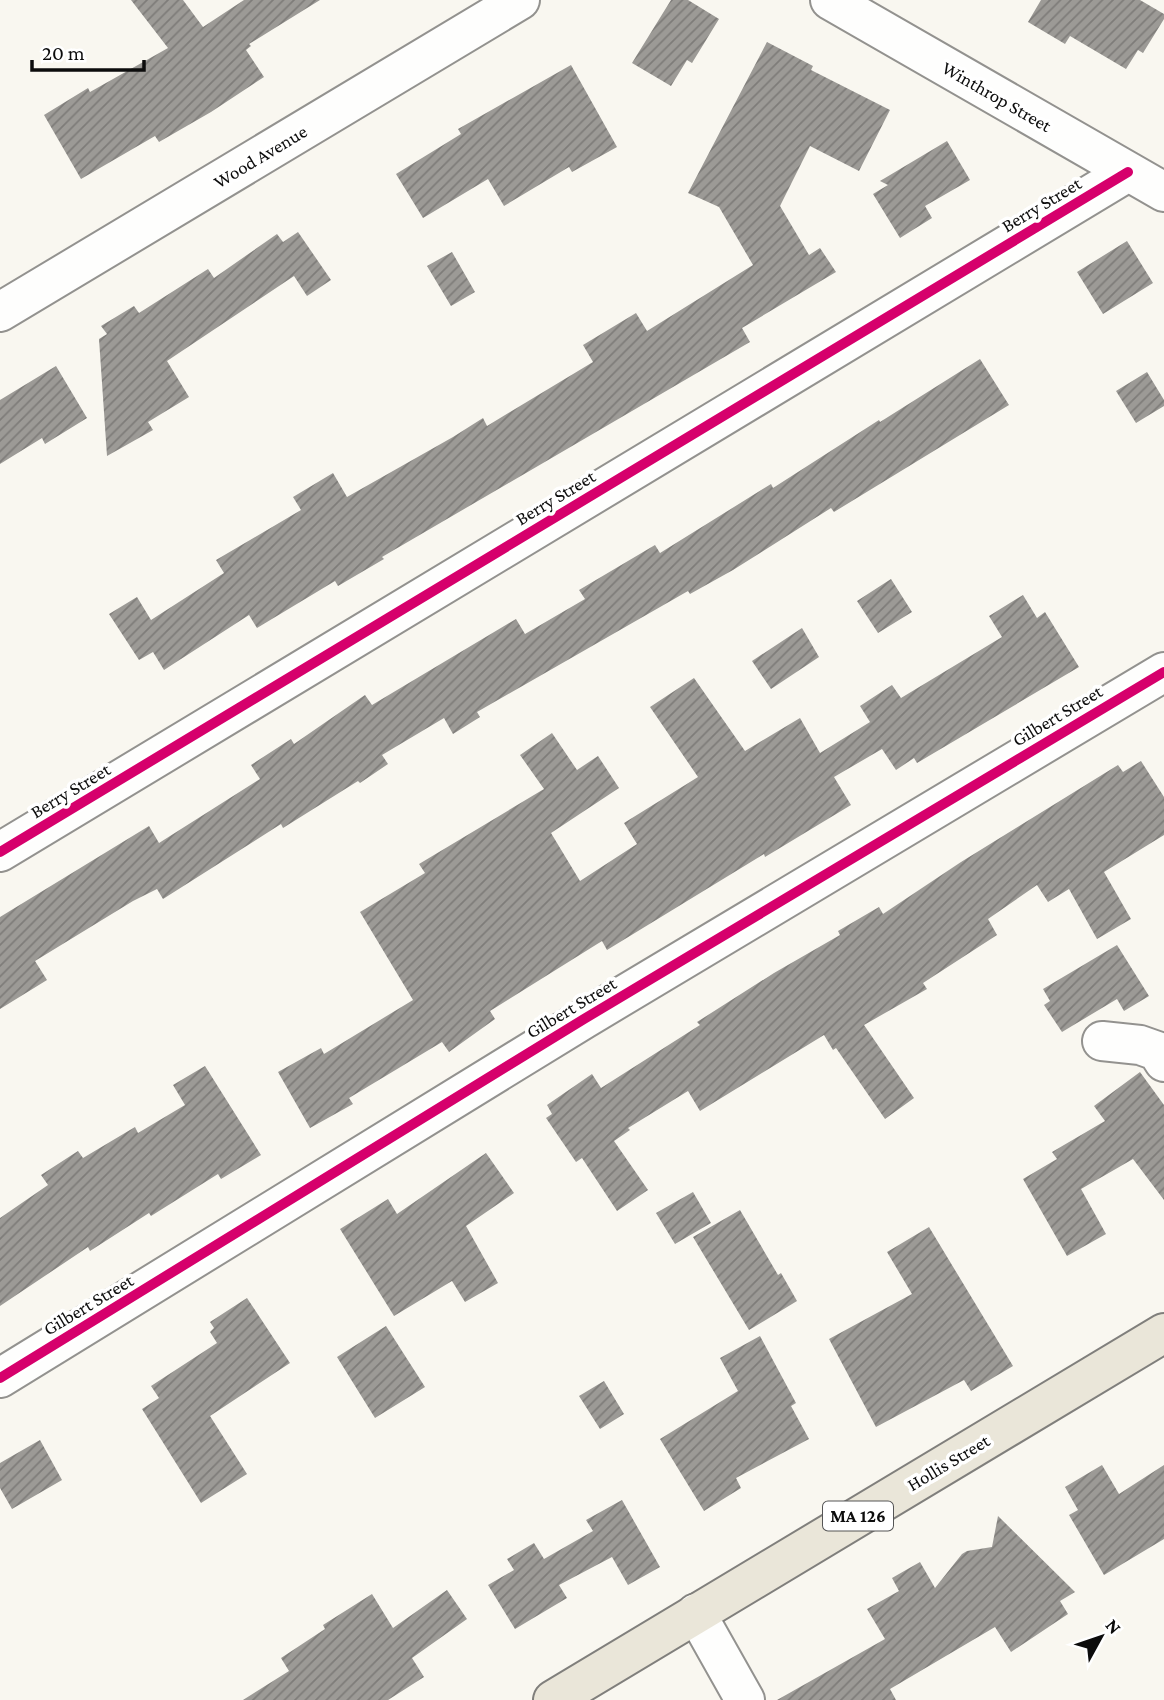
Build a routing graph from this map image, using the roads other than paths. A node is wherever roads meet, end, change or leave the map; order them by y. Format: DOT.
graph roads {
  1 [pos="520,0"];
  2 [pos="830,0"];
  3 [pos="1128,172"];
  4 [pos="1164,192"];
  5 [pos="0,312"];
  6 [pos="1164,672"];
  7 [pos="0,852"];
  8 [pos="1102,1041"];
  9 [pos="1164,1062"];
  10 [pos="1164,1333"];
  11 [pos="0,1378"];
  12 [pos="696,1613"];
  13 [pos="553,1700"];
  14 [pos="746,1700"];
  1 -- 5 [label="street, Wood Avenue"];
  2 -- 3 [label="street, Winthrop Street"];
  3 -- 4 [label="street, Winthrop Street"];
  3 -- 7 [label="street, Berry Street"];
  6 -- 11 [label="street, Gilbert Street"];
  8 -- 9 [label="street"];
  10 -- 12 [label="main road, Hollis Street / MA 126"];
  12 -- 13 [label="main road, Hollis Street / MA 126"];
  12 -- 14 [label="street"];
}
